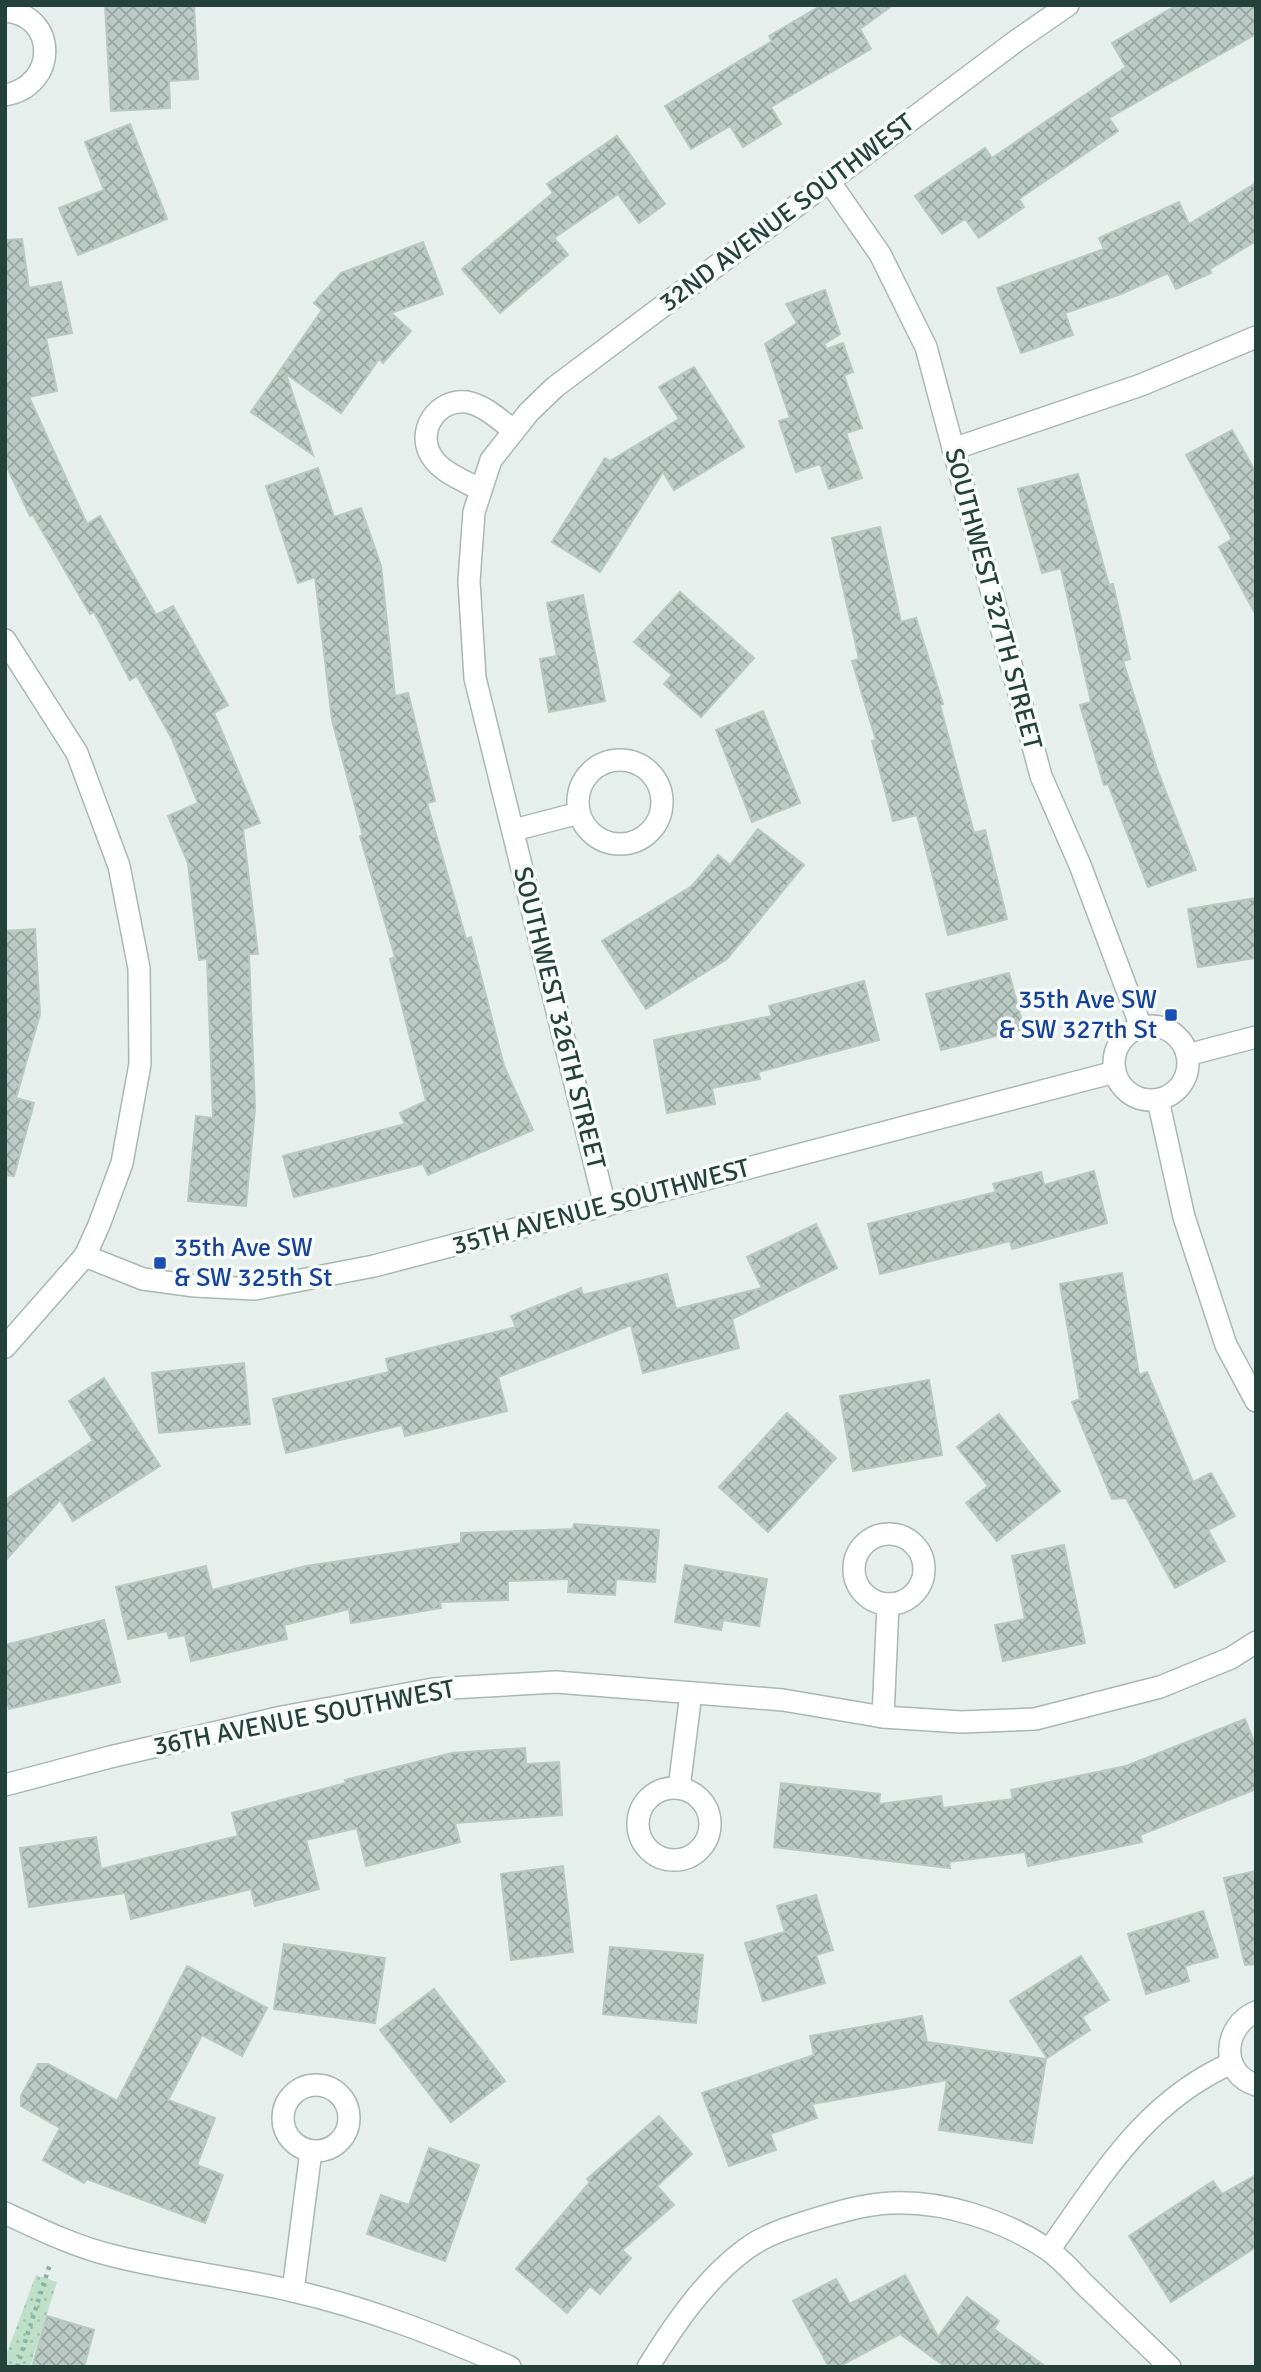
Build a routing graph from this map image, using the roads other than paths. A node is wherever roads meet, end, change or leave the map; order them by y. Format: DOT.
graph roads {
  1 [pos="1068,5"];
  2 [pos="5,11"];
  3 [pos="5,95"];
  4 [pos="830,181"];
  5 [pos="1256,337"];
  6 [pos="513,430"];
  7 [pos="953,449"];
  8 [pos="491,460"];
  9 [pos="481,490"];
  10 [pos="5,640"];
  11 [pos="579,813"];
  12 [pos="514,830"];
  13 [pos="1141,1027"];
  14 [pos="1256,1037"];
  15 [pos="1187,1055"];
  16 [pos="1115,1072"];
  17 [pos="1158,1100"];
  18 [pos="604,1206"];
  19 [pos="85,1256"];
  20 [pos="5,1347"];
  21 [pos="1256,1402"];
  22 [pos="887,1605"];
  23 [pos="1256,1642"];
  24 [pos="691,1693"];
  25 [pos="883,1717"];
  26 [pos="5,1785"];
  27 [pos="679,1788"];
  28 [pos="1256,2012"];
  29 [pos="1232,2063"];
  30 [pos="1256,2085"];
  31 [pos="312,2151"];
  32 [pos="5,2213"];
  33 [pos="1049,2250"];
  34 [pos="293,2291"];
  35 [pos="510,2367"];
  36 [pos="649,2367"];
  37 [pos="1170,2367"];
  1 -- 4 [label="street, 32ND AVENUE SOUTHWEST"];
  2 -- 3 [label="street"];
  4 -- 6 [label="street, 32ND AVENUE SOUTHWEST"];
  4 -- 7 [label="street, SOUTHWEST 327TH STREET"];
  5 -- 7 [label="street"];
  6 -- 8 [label="street, 32ND AVENUE SOUTHWEST"];
  6 -- 9 [label="street"];
  7 -- 13 [label="street, SOUTHWEST 327TH STREET"];
  8 -- 9 [label="street, SOUTHWEST 326TH STREET"];
  9 -- 12 [label="street, SOUTHWEST 326TH STREET"];
  10 -- 19 [label="street"];
  11 -- 12 [label="street, SOUTHWEST 326TH STREET"];
  12 -- 18 [label="street, SOUTHWEST 326TH STREET"];
  13 -- 15 [label="street"];
  13 -- 16 [label="street"];
  14 -- 15 [label="street"];
  15 -- 17 [label="street"];
  16 -- 17 [label="street"];
  16 -- 18 [label="street, 35TH AVENUE SOUTHWEST"];
  17 -- 21 [label="street"];
  18 -- 19 [label="street, 35TH AVENUE SOUTHWEST"];
  19 -- 20 [label="street"];
  22 -- 25 [label="street"];
  23 -- 25 [label="street, 36TH AVENUE SOUTHWEST"];
  24 -- 25 [label="street, 36TH AVENUE SOUTHWEST"];
  24 -- 26 [label="street, 36TH AVENUE SOUTHWEST"];
  24 -- 27 [label="street"];
  28 -- 29 [label="street"];
  29 -- 30 [label="street"];
  29 -- 33 [label="street"];
  31 -- 34 [label="street"];
  32 -- 34 [label="street"];
  33 -- 36 [label="street"];
  33 -- 37 [label="street"];
  34 -- 35 [label="street"];
}
